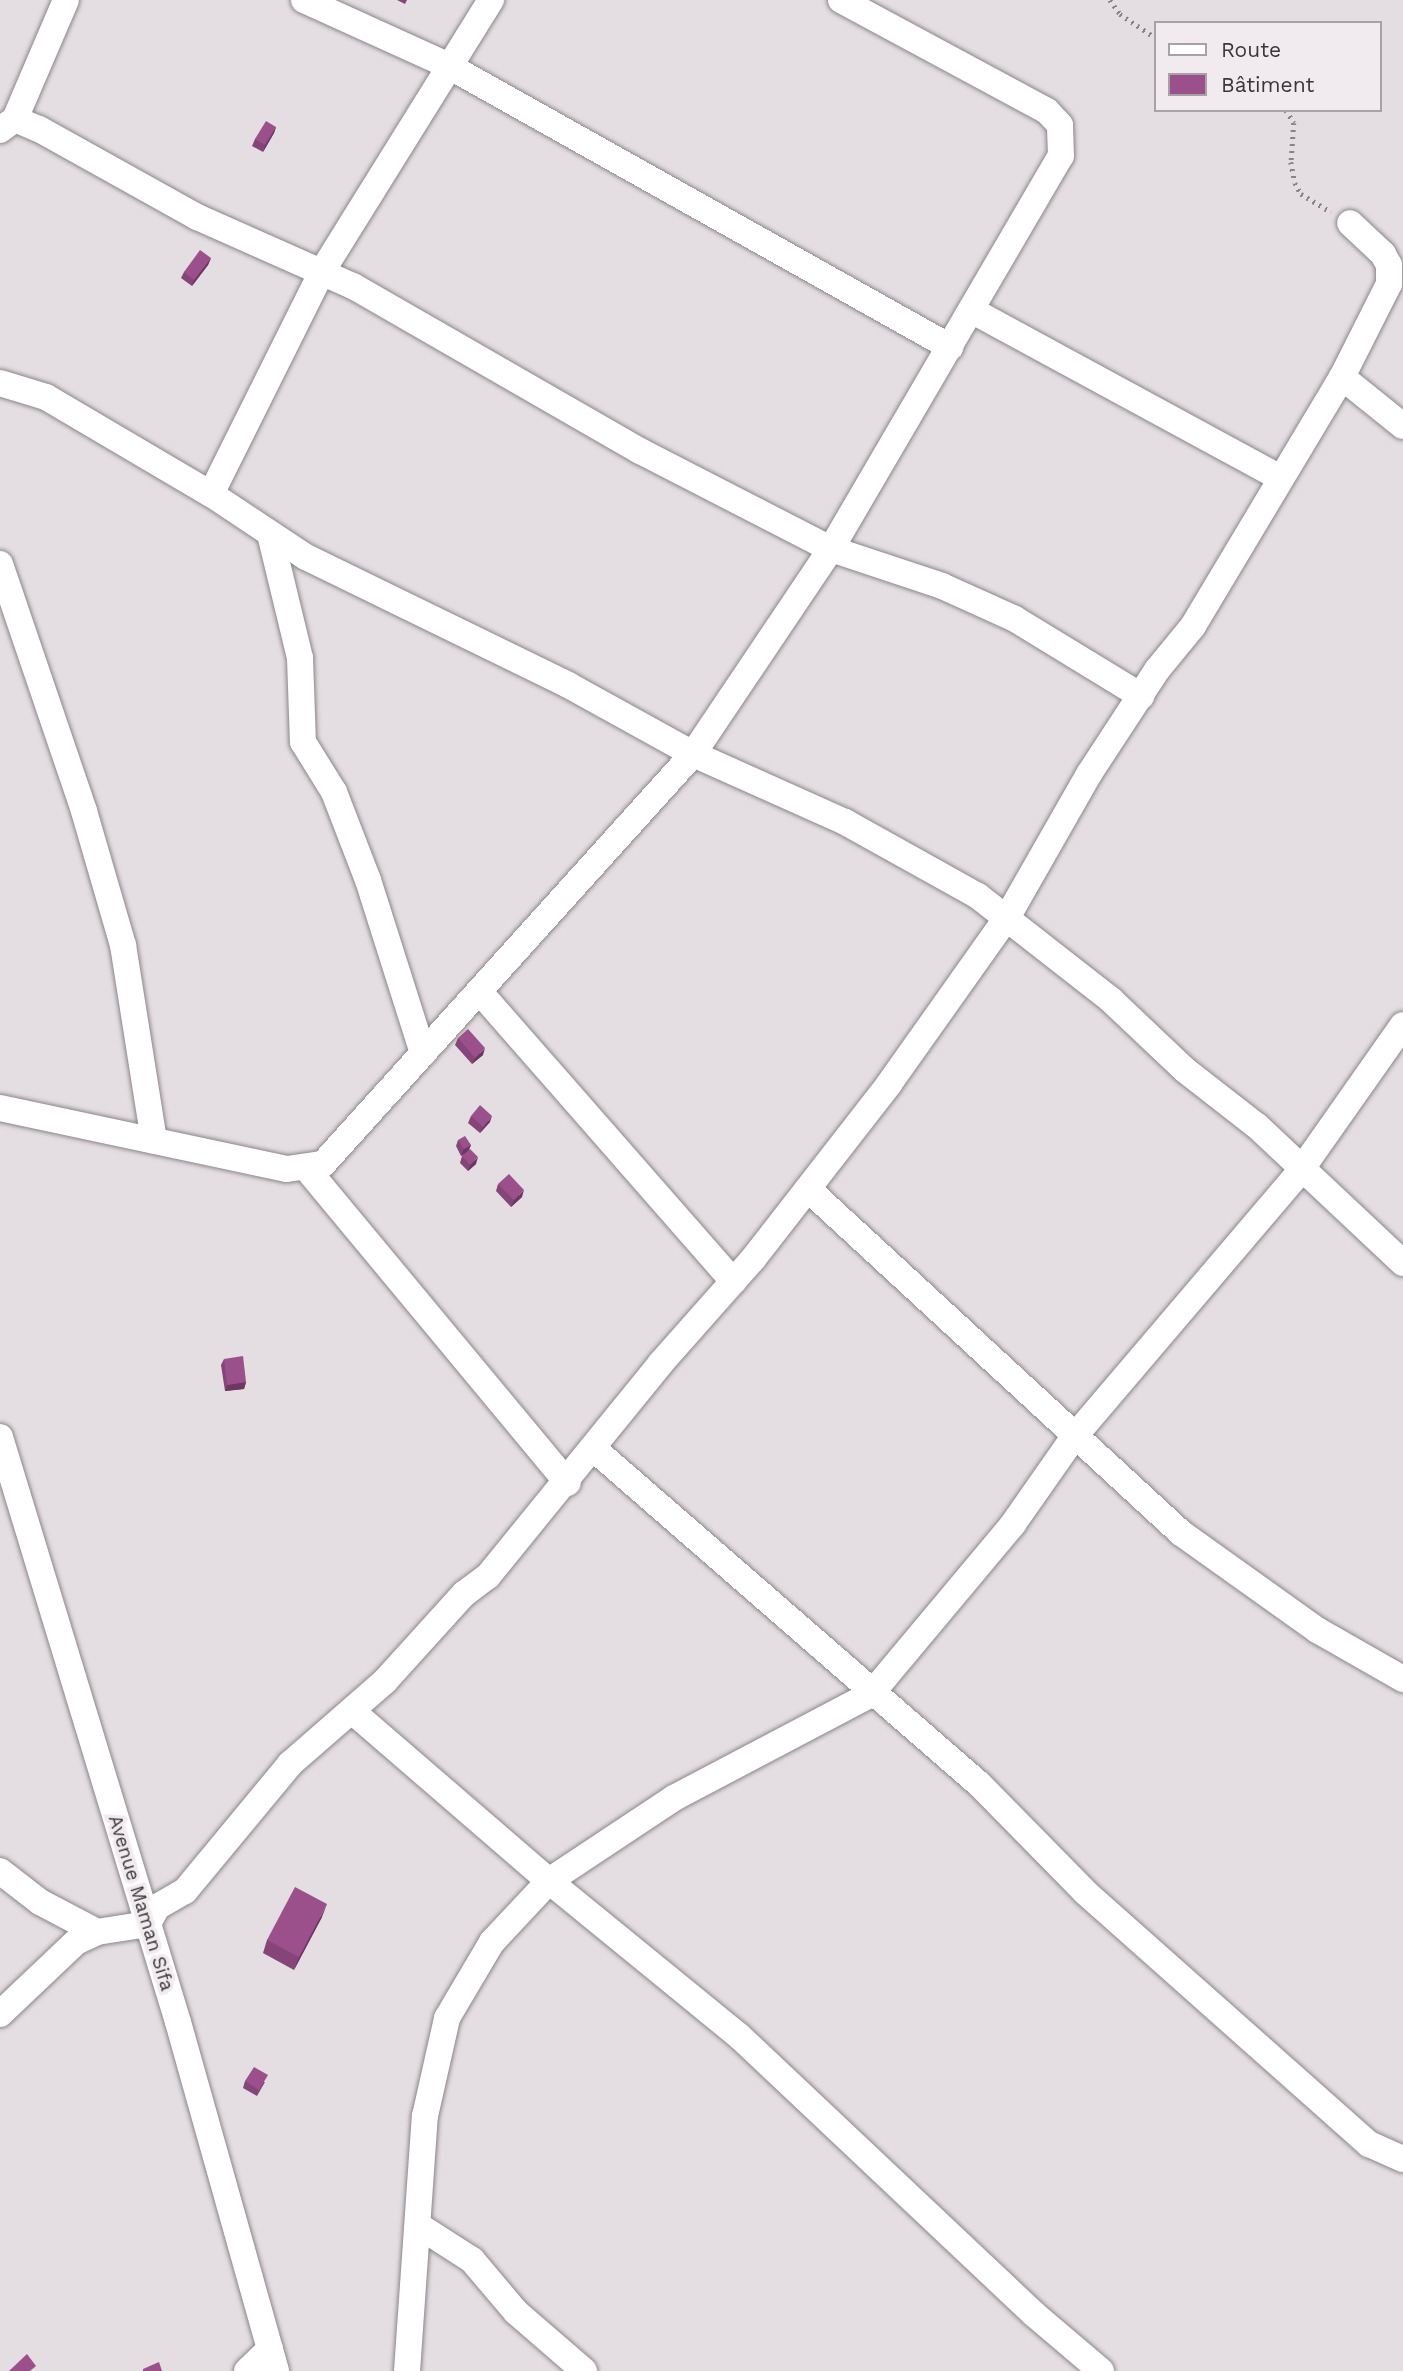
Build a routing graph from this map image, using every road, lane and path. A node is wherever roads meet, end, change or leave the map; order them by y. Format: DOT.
graph roads {
  1 [pos="66,0"];
  2 [pos="304,0"];
  3 [pos="491,0"];
  4 [pos="841,0"];
  5 [pos="1110,0"];
  6 [pos="1154,37"];
  7 [pos="447,65"];
  8 [pos="1287,112"];
  9 [pos="8,124"];
  10 [pos="1350,223"];
  11 [pos="321,273"];
  12 [pos="971,310"];
  13 [pos="950,347"];
  14 [pos="1342,377"];
  15 [pos="0,383"];
  16 [pos="1403,426"];
  17 [pos="1280,478"];
  18 [pos="211,494"];
  19 [pos="270,534"];
  20 [pos="831,549"];
  21 [pos="0,564"];
  22 [pos="1141,696"];
  23 [pos="692,754"];
  24 [pos="1007,916"];
  25 [pos="479,991"];
  26 [pos="1403,1025"];
  27 [pos="423,1053"];
  28 [pos="0,1108"];
  29 [pos="154,1140"];
  30 [pos="307,1169"];
  31 [pos="1301,1170"];
  32 [pos="808,1189"];
  33 [pos="1403,1263"];
  34 [pos="733,1281"];
  35 [pos="1074,1437"];
  36 [pos="594,1448"];
  37 [pos="2,1453"];
  38 [pos="568,1483"];
  39 [pos="1403,1679"];
  40 [pos="872,1694"];
  41 [pos="352,1711"];
  42 [pos="0,1871"];
  43 [pos="548,1881"];
  44 [pos="148,1924"];
  45 [pos="97,1932"];
  46 [pos="0,2014"];
  47 [pos="1403,2159"];
  48 [pos="419,2226"];
  49 [pos="273,2360"];
  50 [pos="247,2371"];
  51 [pos="407,2371"];
  52 [pos="584,2371"];
  53 [pos="1101,2371"];
  1 -- 9 [label="street"];
  2 -- 7 [label="street"];
  3 -- 7 [label="street"];
  4 -- 12 [label="street"];
  5 -- 6 [label="path"];
  7 -- 11 [label="street"];
  7 -- 13 [label="street"];
  8 -- 10 [label="path"];
  9 -- 11 [label="street"];
  10 -- 14 [label="street"];
  11 -- 18 [label="street"];
  11 -- 20 [label="street"];
  12 -- 13 [label="street"];
  12 -- 17 [label="street"];
  13 -- 20 [label="street"];
  14 -- 16 [label="street"];
  14 -- 17 [label="street"];
  15 -- 18 [label="street"];
  17 -- 22 [label="street"];
  18 -- 19 [label="street"];
  19 -- 23 [label="street"];
  19 -- 27 [label="street"];
  20 -- 22 [label="street"];
  20 -- 23 [label="street"];
  21 -- 29 [label="street"];
  22 -- 24 [label="street"];
  23 -- 24 [label="street"];
  23 -- 25 [label="street"];
  24 -- 31 [label="street"];
  24 -- 32 [label="street"];
  25 -- 27 [label="street"];
  25 -- 34 [label="street"];
  26 -- 31 [label="street"];
  27 -- 30 [label="street"];
  28 -- 29 [label="street"];
  29 -- 30 [label="street"];
  30 -- 38 [label="street"];
  31 -- 33 [label="street"];
  31 -- 35 [label="street"];
  32 -- 34 [label="street"];
  32 -- 35 [label="street"];
  34 -- 36 [label="street"];
  35 -- 39 [label="street"];
  35 -- 40 [label="street"];
  36 -- 38 [label="street"];
  36 -- 40 [label="street"];
  37 -- 44 [label="street, Avenue Maman Sifa"];
  38 -- 41 [label="street"];
  40 -- 43 [label="street"];
  40 -- 47 [label="street"];
  41 -- 43 [label="street"];
  41 -- 44 [label="street"];
  42 -- 45 [label="street"];
  43 -- 48 [label="street"];
  43 -- 53 [label="street"];
  44 -- 45 [label="street"];
  44 -- 49 [label="street, Avenue Maman Sifa"];
  45 -- 46 [label="street"];
  48 -- 51 [label="street"];
  48 -- 52 [label="street"];
  49 -- 50 [label="street"];
}
